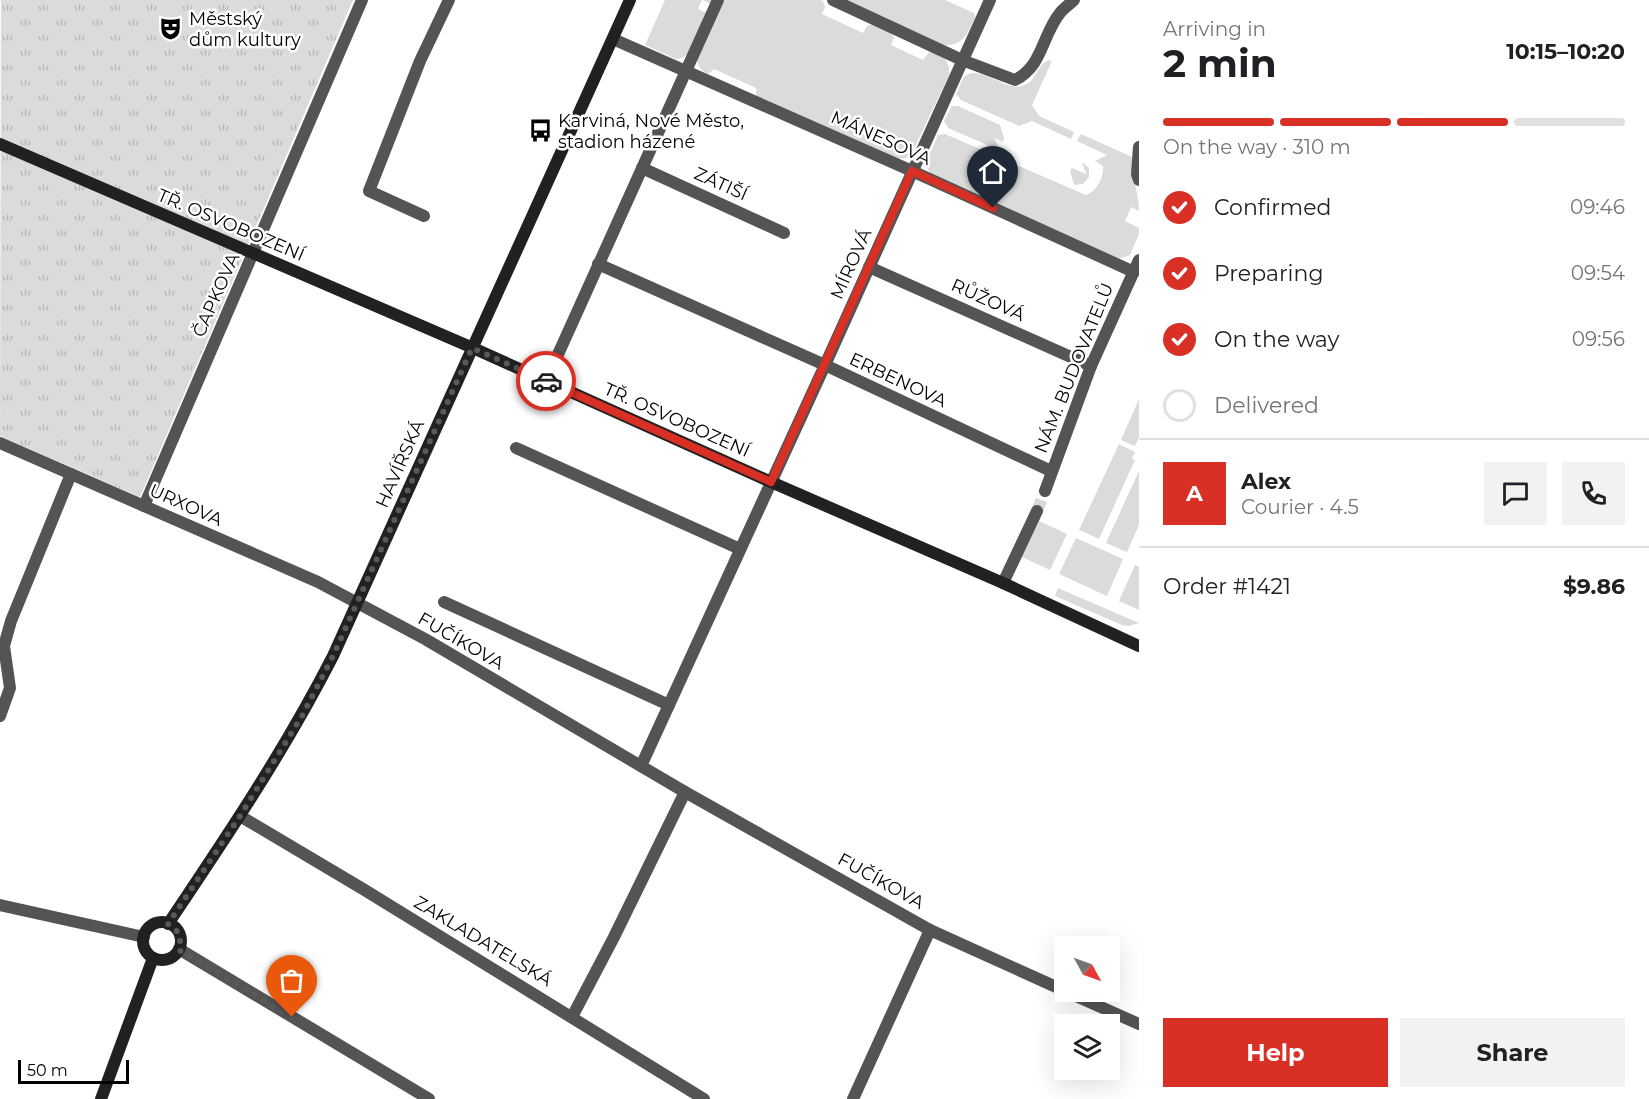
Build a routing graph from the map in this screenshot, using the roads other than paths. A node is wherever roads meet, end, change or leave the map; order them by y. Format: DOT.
graph roads {
  1 [pos="362,0"];
  2 [pos="449,0"];
  3 [pos="630,0"];
  4 [pos="718,0"];
  5 [pos="833,0"];
  6 [pos="990,0"];
  7 [pos="1074,0"];
  8 [pos="612,39"];
  9 [pos="962,60"];
  10 [pos="686,71"];
  11 [pos="0,144"];
  12 [pos="1139,147"];
  13 [pos="642,168"];
  14 [pos="912,171"];
  15 [pos="1139,180"];
  16 [pos="424,216"];
  17 [pos="784,233"];
  18 [pos="254,255"];
  19 [pos="1139,260"];
  20 [pos="598,264"];
  21 [pos="869,267"];
  22 [pos="1134,272"];
  23 [pos="472,348"];
  24 [pos="825,365"];
  25 [pos="1091,366"];
  26 [pos="546,381"];
  27 [pos="0,443"];
  28 [pos="516,448"];
  29 [pos="1051,471"];
  30 [pos="71,474"];
  31 [pos="771,482"];
  32 [pos="1046,491"];
  33 [pos="144,506"];
  34 [pos="1037,511"];
  35 [pos="740,549"];
  36 [pos="1003,583"];
  37 [pos="444,602"];
  38 [pos="356,604"];
  39 [pos="1139,646"];
  40 [pos="669,705"];
  41 [pos="0,716"];
  42 [pos="641,766"];
  43 [pos="685,792"];
  44 [pos="240,816"];
  45 [pos="0,904"];
  46 [pos="168,924"];
  47 [pos="930,930"];
  48 [pos="144,937"];
  49 [pos="179,950"];
  50 [pos="153,958"];
  51 [pos="1054,986"];
  52 [pos="1090,1002"];
  53 [pos="572,1017"];
  54 [pos="1139,1024"];
  55 [pos="101,1099"];
  56 [pos="429,1099"];
  57 [pos="705,1099"];
  58 [pos="853,1099"];
  1 -- 18 [label="street, ČAPKOVA"];
  2 -- 16 [label="street"];
  3 -- 8 [label="street, HAVÍŘSKÁ"];
  4 -- 10 [label="street"];
  5 -- 9 [label="street"];
  6 -- 9 [label="street, MÍROVÁ"];
  7 -- 9 [label="street"];
  8 -- 10 [label="street, MÁNESOVA"];
  8 -- 23 [label="street, HAVÍŘSKÁ"];
  9 -- 14 [label="street, MÍROVÁ"];
  10 -- 13 [label="street"];
  10 -- 14 [label="street, MÁNESOVA"];
  11 -- 18 [label="street, TŘ. OSVOBOZENÍ"];
  12 -- 15 [label="street"];
  13 -- 17 [label="street, ZÁTIŠÍ"];
  13 -- 20 [label="street"];
  14 -- 21 [label="street, MÍROVÁ"];
  14 -- 22 [label="street, MÁNESOVA"];
  18 -- 23 [label="street, TŘ. OSVOBOZENÍ"];
  18 -- 33 [label="street, ČAPKOVA"];
  19 -- 22 [label="street, NÁM. BUDOVATELŮ"];
  20 -- 24 [label="street, ERBENOVA"];
  20 -- 26 [label="street"];
  21 -- 24 [label="street, MÍROVÁ"];
  21 -- 25 [label="street, RŮŽOVÁ"];
  22 -- 25 [label="street, NÁM. BUDOVATELŮ"];
  23 -- 26 [label="street, TŘ. OSVOBOZENÍ"];
  23 -- 38 [label="street, HAVÍŘSKÁ"];
  24 -- 29 [label="street, ERBENOVA"];
  24 -- 31 [label="street, MÍROVÁ"];
  25 -- 29 [label="street, NÁM. BUDOVATELŮ"];
  26 -- 31 [label="street, TŘ. OSVOBOZENÍ"];
  27 -- 30 [label="street, URXOVA"];
  28 -- 35 [label="street"];
  29 -- 32 [label="street, NÁM. BUDOVATELŮ"];
  30 -- 33 [label="street, URXOVA"];
  30 -- 41 [label="street"];
  31 -- 35 [label="street"];
  31 -- 36 [label="street, TŘ. OSVOBOZENÍ"];
  33 -- 38 [label="street, URXOVA"];
  34 -- 36 [label="street"];
  35 -- 40 [label="street"];
  36 -- 39 [label="street, TŘ. OSVOBOZENÍ"];
  37 -- 40 [label="street, FUČÍKOVA"];
  38 -- 42 [label="street, FUČÍKOVA"];
  38 -- 44 [label="street, HAVÍŘSKÁ"];
  40 -- 42 [label="street"];
  42 -- 43 [label="street, FUČÍKOVA"];
  43 -- 47 [label="street, FUČÍKOVA"];
  43 -- 53 [label="street"];
  44 -- 46 [label="street, HAVÍŘSKÁ"];
  44 -- 53 [label="street, ZAKLADATELSKÁ"];
  45 -- 48 [label="street"];
  46 -- 48 [label="street"];
  46 -- 49 [label="street"];
  47 -- 51 [label="street, FUČÍKOVA"];
  47 -- 58 [label="street"];
  48 -- 50 [label="street"];
  49 -- 50 [label="street"];
  49 -- 56 [label="street"];
  50 -- 55 [label="street"];
  52 -- 54 [label="street, FUČÍKOVA"];
  53 -- 57 [label="street, ZAKLADATELSKÁ"];
}
